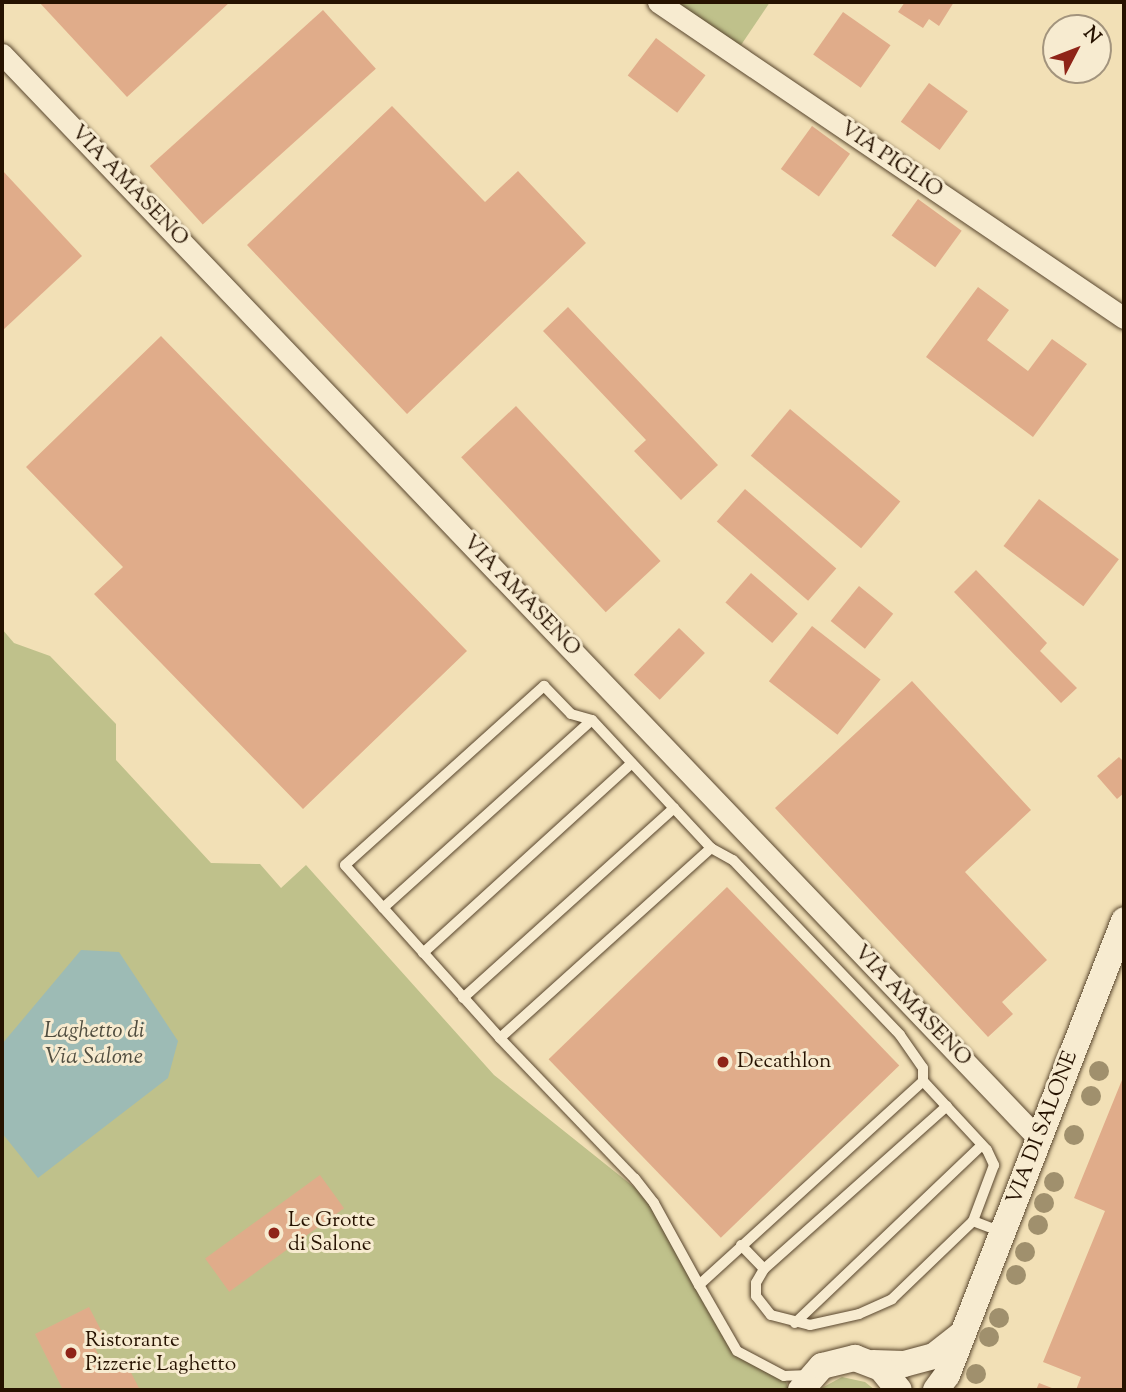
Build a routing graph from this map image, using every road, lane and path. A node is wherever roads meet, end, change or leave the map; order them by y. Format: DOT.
graph roads {
  1 [pos="658,2"];
  2 [pos="2,54"];
  3 [pos="1124,318"];
  4 [pos="592,720"];
  5 [pos="632,763"];
  6 [pos="674,808"];
  7 [pos="712,848"];
  8 [pos="383,908"];
  9 [pos="1124,920"];
  10 [pos="424,953"];
  11 [pos="463,998"];
  12 [pos="500,1038"];
  13 [pos="923,1081"];
  14 [pos="947,1106"];
  15 [pos="1039,1139"];
  16 [pos="982,1144"];
  17 [pos="973,1222"];
  18 [pos="1003,1233"];
  19 [pos="741,1245"];
  20 [pos="764,1269"];
  21 [pos="699,1285"];
  22 [pos="795,1323"];
  23 [pos="961,1335"];
  24 [pos="873,1363"];
  25 [pos="806,1382"];
  26 [pos="899,1390"];
  27 [pos="936,1390"];
  1 -- 3 [label="street, VIA PIGLIO"];
  2 -- 15 [label="street, VIA AMASENO"];
  4 -- 5 [label="lane"];
  4 -- 8 [label="lane"];
  4 -- 8 [label="lane"];
  5 -- 6 [label="lane"];
  5 -- 10 [label="lane"];
  6 -- 7 [label="lane"];
  6 -- 11 [label="lane"];
  7 -- 12 [label="lane"];
  7 -- 13 [label="lane"];
  8 -- 10 [label="lane"];
  9 -- 15 [label="street, VIA DI SALONE"];
  10 -- 11 [label="lane"];
  11 -- 12 [label="lane"];
  12 -- 21 [label="lane"];
  13 -- 14 [label="lane"];
  13 -- 19 [label="lane"];
  14 -- 16 [label="lane"];
  14 -- 20 [label="lane"];
  15 -- 18 [label="street, VIA DI SALONE"];
  16 -- 17 [label="lane"];
  16 -- 22 [label="lane"];
  17 -- 18 [label="lane"];
  17 -- 22 [label="lane"];
  18 -- 23 [label="street, VIA DI SALONE"];
  19 -- 20 [label="lane"];
  19 -- 21 [label="lane"];
  20 -- 22 [label="lane"];
  21 -- 25 [label="lane"];
  23 -- 24 [label="street"];
  23 -- 27 [label="street, VIA DI SALONE"];
  24 -- 25 [label="street"];
  24 -- 26 [label="street"];
}
